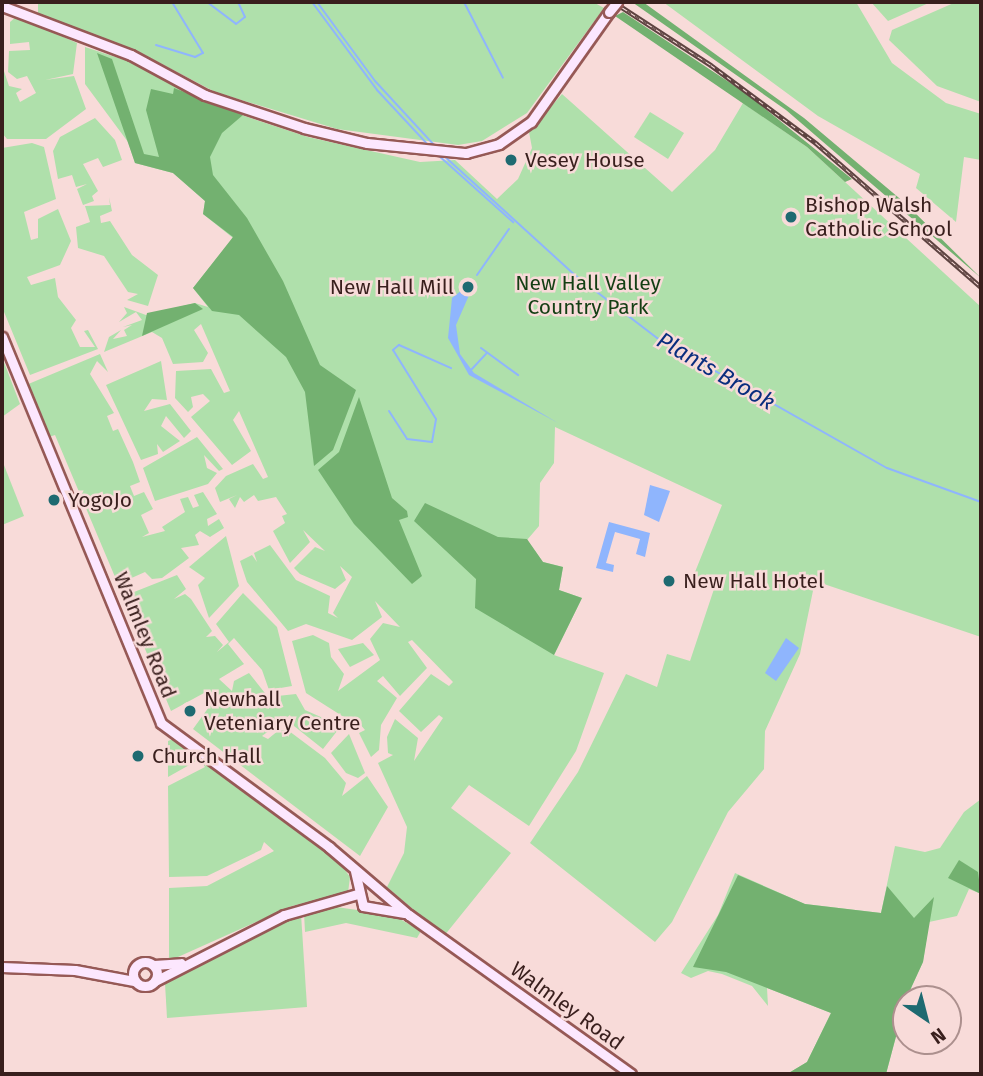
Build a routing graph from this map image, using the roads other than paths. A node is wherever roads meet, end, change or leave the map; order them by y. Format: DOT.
graph roads {
  1 [pos="617,2"];
  2 [pos="2,6"];
  3 [pos="2,337"];
  4 [pos="354,870"];
  5 [pos="369,883"];
  6 [pos="380,891"];
  7 [pos="358,892"];
  8 [pos="332,902"];
  9 [pos="371,907"];
  10 [pos="409,915"];
  11 [pos="189,961"];
  12 [pos="154,965"];
  13 [pos="2,967"];
  14 [pos="134,968"];
  15 [pos="99,974"];
  16 [pos="134,981"];
  17 [pos="155,981"];
  18 [pos="631,1074"];
  1 -- 2 [label="street, bridge"];
  3 -- 4 [label="street, Walmley Road"];
  4 -- 5 [label="street, Walmley Road"];
  4 -- 7 [label="street"];
  5 -- 6 [label="street, Walmley Road"];
  5 -- 7 [label="street"];
  6 -- 9 [label="street"];
  6 -- 10 [label="street, Walmley Road"];
  7 -- 8 [label="street"];
  7 -- 9 [label="street"];
  8 -- 9 [label="street"];
  8 -- 11 [label="street"];
  9 -- 10 [label="street"];
  10 -- 18 [label="street, Walmley Road"];
  11 -- 12 [label="street"];
  11 -- 17 [label="street"];
  12 -- 14 [label="street"];
  12 -- 17 [label="street"];
  13 -- 15 [label="street"];
  14 -- 15 [label="street"];
  14 -- 16 [label="street"];
  15 -- 16 [label="street"];
  16 -- 17 [label="street"];
}
